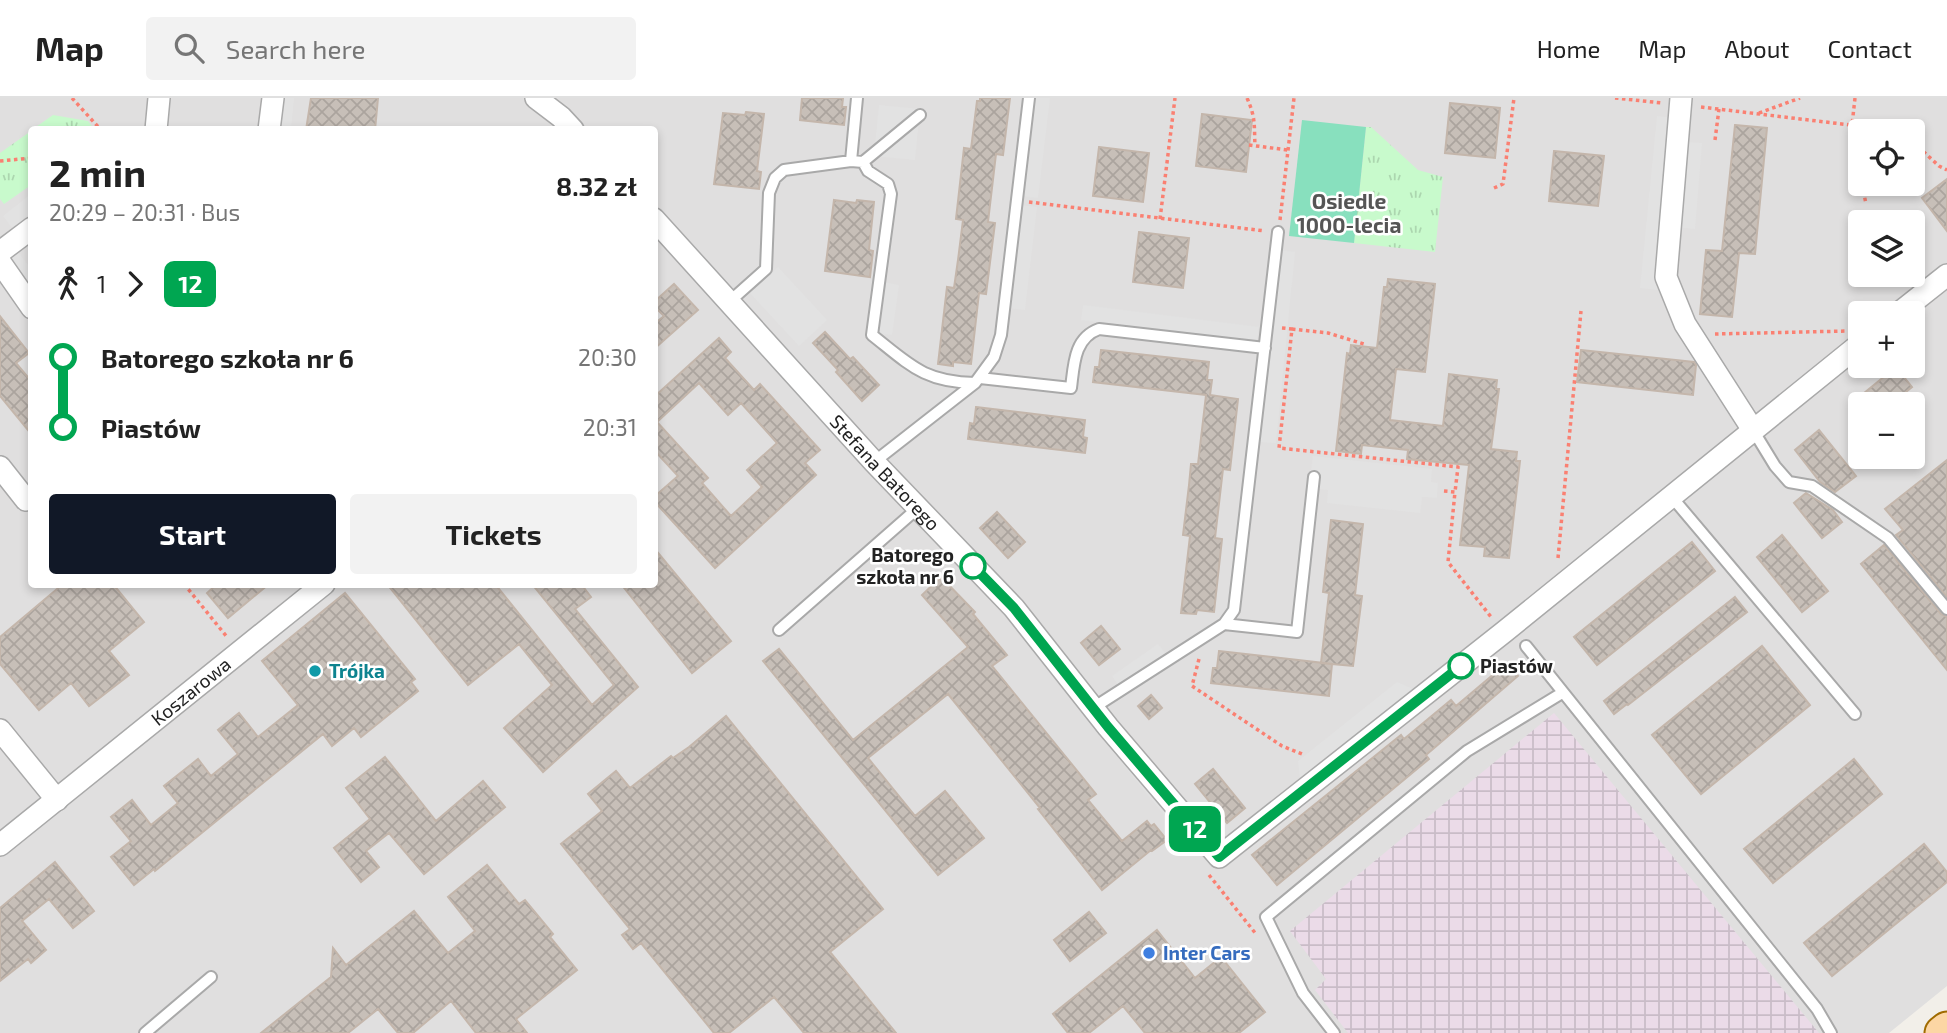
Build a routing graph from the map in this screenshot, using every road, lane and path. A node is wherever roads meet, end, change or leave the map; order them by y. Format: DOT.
graph roads {
  1 [pos="72,98"];
  2 [pos="159,98"];
  3 [pos="273,98"];
  4 [pos="536,98"];
  5 [pos="858,98"];
  6 [pos="1029,98"];
  7 [pos="1175,98"];
  8 [pos="1247,98"];
  9 [pos="1294,98"];
  10 [pos="1514,98"];
  11 [pos="1615,98"];
  12 [pos="1800,98"];
  13 [pos="1855,98"];
  14 [pos="1681,102"];
  15 [pos="1719,109"];
  16 [pos="1757,114"];
  17 [pos="566,115"];
  18 [pos="920,115"];
  19 [pos="1853,119"];
  20 [pos="1848,125"];
  21 [pos="97,126"];
  22 [pos="156,126"];
  23 [pos="270,126"];
  24 [pos="1715,141"];
  25 [pos="1249,145"];
  26 [pos="1255,146"];
  27 [pos="1288,150"];
  28 [pos="1925,153"];
  29 [pos="28,158"];
  30 [pos="0,161"];
  31 [pos="857,161"];
  32 [pos="1947,170"];
  33 [pos="1494,188"];
  34 [pos="1864,196"];
  35 [pos="1017,200"];
  36 [pos="1866,204"];
  37 [pos="1160,219"];
  38 [pos="658,223"];
  39 [pos="28,231"];
  40 [pos="1278,232"];
  41 [pos="0,252"];
  42 [pos="0,262"];
  43 [pos="1947,275"];
  44 [pos="1914,301"];
  45 [pos="28,302"];
  46 [pos="729,302"];
  47 [pos="1581,311"];
  48 [pos="1267,327"];
  49 [pos="1292,329"];
  50 [pos="1704,334"];
  51 [pos="1848,335"];
  52 [pos="1364,344"];
  53 [pos="1848,346"];
  54 [pos="1265,348"];
  55 [pos="978,381"];
  56 [pos="1753,430"];
  57 [pos="874,462"];
  58 [pos="0,467"];
  59 [pos="1314,477"];
  60 [pos="1444,491"];
  61 [pos="1455,492"];
  62 [pos="1671,496"];
  63 [pos="26,500"];
  64 [pos="918,508"];
  65 [pos="1558,558"];
  66 [pos="188,588"];
  67 [pos="319,588"];
  68 [pos="1947,609"];
  69 [pos="1224,624"];
  70 [pos="779,630"];
  71 [pos="1504,632"];
  72 [pos="1204,636"];
  73 [pos="1526,646"];
  74 [pos="240,653"];
  75 [pos="1562,692"];
  76 [pos="1093,708"];
  77 [pos="1855,714"];
  78 [pos="0,730"];
  79 [pos="1302,754"];
  80 [pos="57,800"];
  81 [pos="0,845"];
  82 [pos="1213,865"];
  83 [pos="1259,937"];
  84 [pos="211,977"];
  85 [pos="1947,1029"];
  86 [pos="145,1033"];
  87 [pos="1334,1033"];
  88 [pos="1831,1033"];
  89 [pos="1942,1033"];
  1 -- 21 [label="path"];
  2 -- 22 [label="street"];
  3 -- 23 [label="street"];
  4 -- 17 [label="street"];
  5 -- 31 [label="lane"];
  6 -- 35 [label="lane"];
  7 -- 37 [label="path"];
  8 -- 26 [label="path"];
  9 -- 27 [label="path"];
  10 -- 33 [label="path"];
  11 -- 14 [label="path"];
  12 -- 16 [label="path"];
  13 -- 19 [label="path"];
  14 -- 15 [label="path"];
  14 -- 56 [label="street"];
  15 -- 16 [label="path"];
  15 -- 24 [label="path"];
  16 -- 20 [label="path"];
  18 -- 31 [label="lane"];
  25 -- 26 [label="path"];
  26 -- 27 [label="path"];
  27 -- 40 [label="path"];
  28 -- 32 [label="path"];
  29 -- 30 [label="path"];
  31 -- 46 [label="lane"];
  31 -- 55 [label="lane"];
  34 -- 36 [label="path"];
  35 -- 37 [label="path"];
  35 -- 55 [label="lane"];
  37 -- 40 [label="path"];
  38 -- 46 [label="street, Stefana Batorego"];
  39 -- 41 [label="street"];
  40 -- 48 [label="lane"];
  42 -- 45 [label="street"];
  43 -- 44 [label="street"];
  46 -- 57 [label="street, Stefana Batorego"];
  47 -- 65 [label="path"];
  48 -- 49 [label="path"];
  48 -- 54 [label="lane"];
  49 -- 52 [label="path"];
  49 -- 61 [label="path"];
  50 -- 51 [label="path"];
  53 -- 56 [label="street"];
  54 -- 55 [label="lane"];
  54 -- 69 [label="lane"];
  55 -- 57 [label="lane"];
  56 -- 62 [label="street"];
  56 -- 68 [label="lane"];
  57 -- 64 [label="street, Stefana Batorego"];
  58 -- 63 [label="street"];
  59 -- 69 [label="lane"];
  60 -- 61 [label="path"];
  61 -- 71 [label="path"];
  62 -- 71 [label="street"];
  62 -- 77 [label="lane"];
  64 -- 70 [label="lane"];
  64 -- 76 [label="street, Stefana Batorego"];
  66 -- 74 [label="path"];
  67 -- 74 [label="street, Koszarowa"];
  69 -- 72 [label="lane"];
  71 -- 82 [label="street"];
  72 -- 76 [label="lane"];
  72 -- 79 [label="path"];
  73 -- 75 [label="lane"];
  74 -- 80 [label="street, Koszarowa"];
  75 -- 87 [label="lane"];
  75 -- 88 [label="lane"];
  76 -- 82 [label="street, Stefana Batorego"];
  78 -- 80 [label="street"];
  80 -- 81 [label="street, Koszarowa"];
  82 -- 83 [label="path"];
  84 -- 86 [label="lane"];
  85 -- 89 [label="main road"];
}
